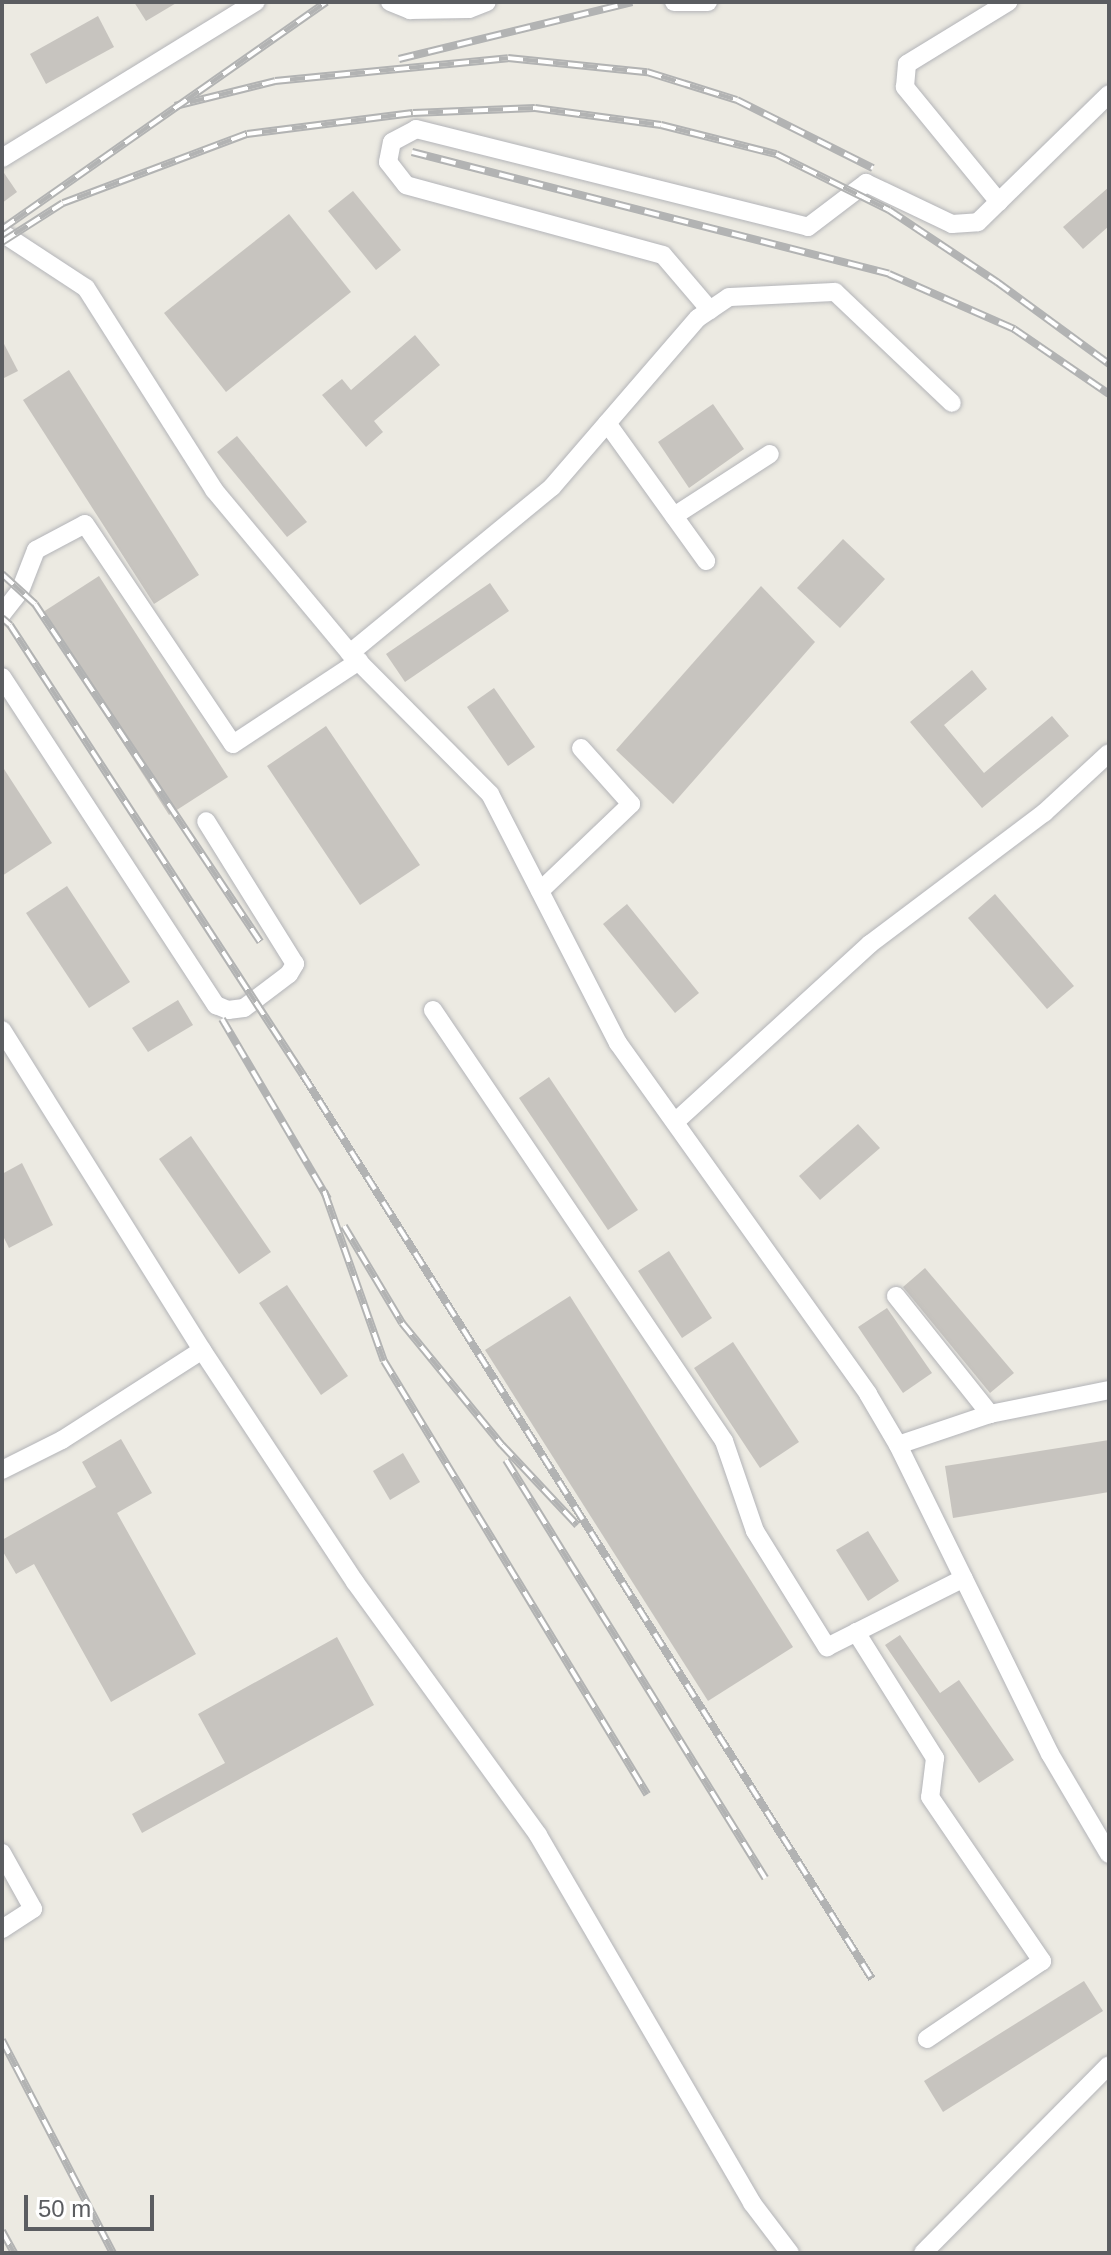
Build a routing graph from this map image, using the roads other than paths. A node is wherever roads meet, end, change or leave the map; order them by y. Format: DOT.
graph roads {
  1 [pos="256,2"];
  2 [pos="390,2"];
  3 [pos="487,2"];
  4 [pos="674,2"];
  5 [pos="708,2"];
  6 [pos="1008,2"];
  7 [pos="1109,94"];
  8 [pos="2,158"];
  9 [pos="999,202"];
  10 [pos="2,233"];
  11 [pos="710,310"];
  12 [pos="952,403"];
  13 [pos="607,423"];
  14 [pos="770,454"];
  15 [pos="674,516"];
  16 [pos="706,561"];
  17 [pos="2,614"];
  18 [pos="359,661"];
  19 [pos="2,677"];
  20 [pos="581,748"];
  21 [pos="1109,753"];
  22 [pos="206,821"];
  23 [pos="540,891"];
  24 [pos="433,1010"];
  25 [pos="2,1030"];
  26 [pos="675,1122"];
  27 [pos="896,1296"];
  28 [pos="202,1350"];
  29 [pos="1109,1390"];
  30 [pos="990,1414"];
  31 [pos="898,1445"];
  32 [pos="2,1470"];
  33 [pos="964,1578"];
  34 [pos="856,1632"];
  35 [pos="2,1853"];
  36 [pos="1109,1854"];
  37 [pos="2,1929"];
  38 [pos="927,2039"];
  39 [pos="1109,2065"];
  40 [pos="790,2253"];
  41 [pos="923,2253"];
  1 -- 8 [label="street"];
  2 -- 3 [label="street"];
  4 -- 5 [label="street"];
  6 -- 9 [label="street"];
  7 -- 9 [label="street"];
  9 -- 11 [label="street"];
  10 -- 18 [label="street"];
  11 -- 12 [label="street"];
  11 -- 13 [label="street"];
  13 -- 15 [label="street"];
  13 -- 18 [label="street"];
  14 -- 15 [label="street"];
  15 -- 16 [label="street"];
  17 -- 18 [label="street"];
  18 -- 23 [label="street"];
  19 -- 22 [label="street"];
  20 -- 23 [label="street"];
  21 -- 26 [label="street"];
  23 -- 26 [label="street"];
  24 -- 34 [label="street"];
  25 -- 28 [label="street"];
  26 -- 31 [label="street"];
  27 -- 30 [label="street"];
  28 -- 32 [label="street"];
  28 -- 40 [label="street"];
  29 -- 30 [label="street"];
  30 -- 31 [label="street"];
  31 -- 33 [label="street"];
  33 -- 34 [label="street"];
  33 -- 36 [label="street"];
  34 -- 38 [label="street"];
  35 -- 37 [label="street"];
  39 -- 41 [label="street"];
}
